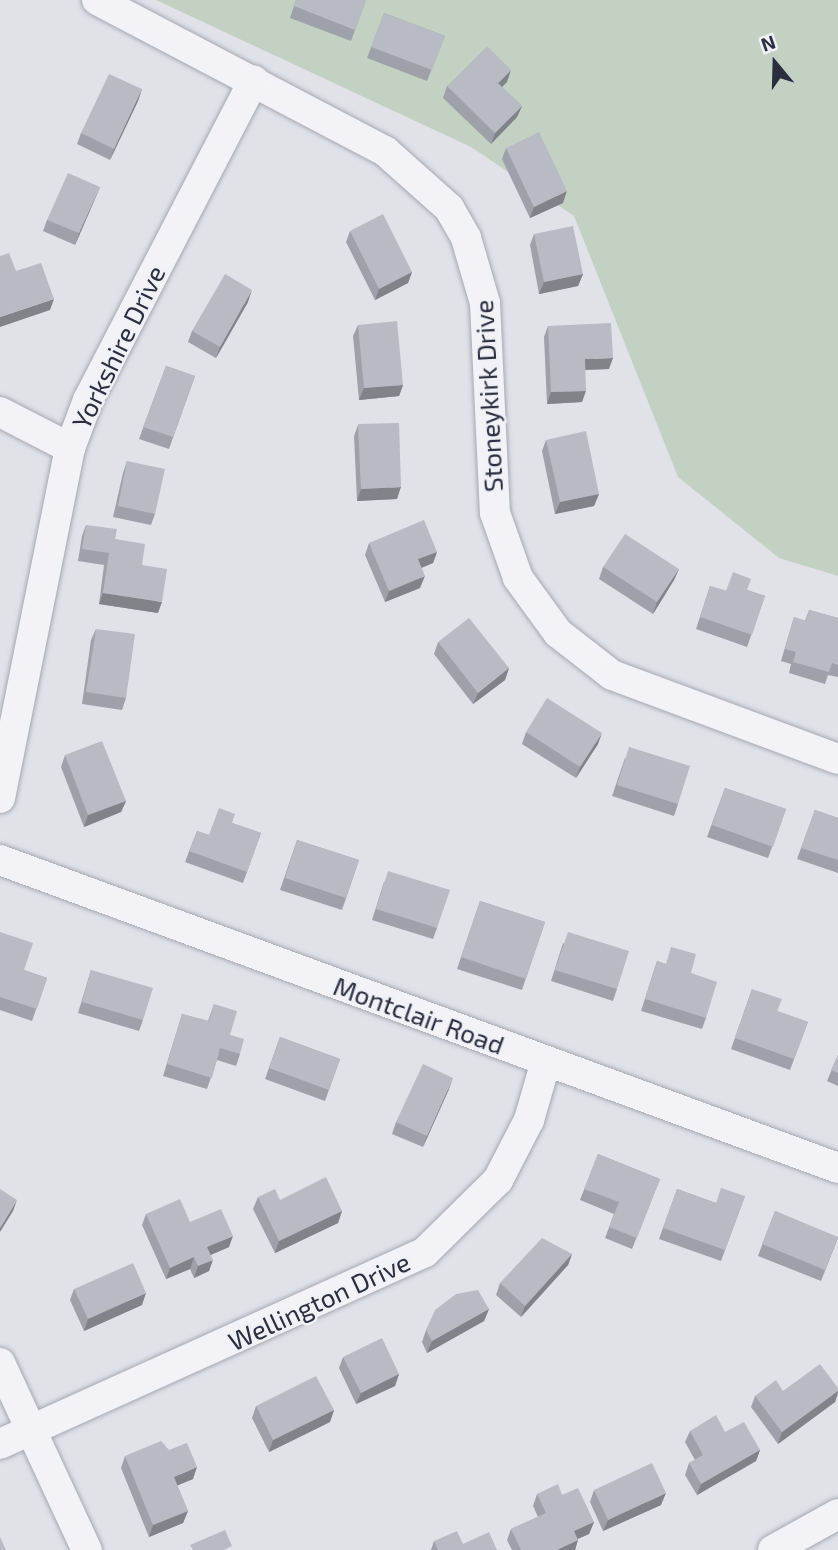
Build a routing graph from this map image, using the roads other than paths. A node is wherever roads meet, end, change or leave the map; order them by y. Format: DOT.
graph roads {
  1 [pos="97,0"];
  2 [pos="254,80"];
  3 [pos="0,412"];
  4 [pos="70,448"];
  5 [pos="838,759"];
  6 [pos="0,798"];
  7 [pos="0,860"];
  8 [pos="546,1060"];
  9 [pos="838,1168"];
  10 [pos="0,1363"];
  11 [pos="34,1429"];
  12 [pos="0,1444"];
  13 [pos="838,1514"];
  14 [pos="87,1550"];
  15 [pos="773,1550"];
  1 -- 2 [label="street, Stoneykirk Drive"];
  2 -- 4 [label="street, Yorkshire Drive"];
  2 -- 5 [label="street, Stoneykirk Drive"];
  3 -- 4 [label="street"];
  4 -- 6 [label="street, Yorkshire Drive"];
  7 -- 8 [label="street, Montclair Road"];
  8 -- 9 [label="street, Montclair Road"];
  8 -- 11 [label="street, Wellington Drive"];
  10 -- 11 [label="street"];
  11 -- 12 [label="street, Wellington Drive"];
  11 -- 14 [label="street"];
  13 -- 15 [label="street"];
}
